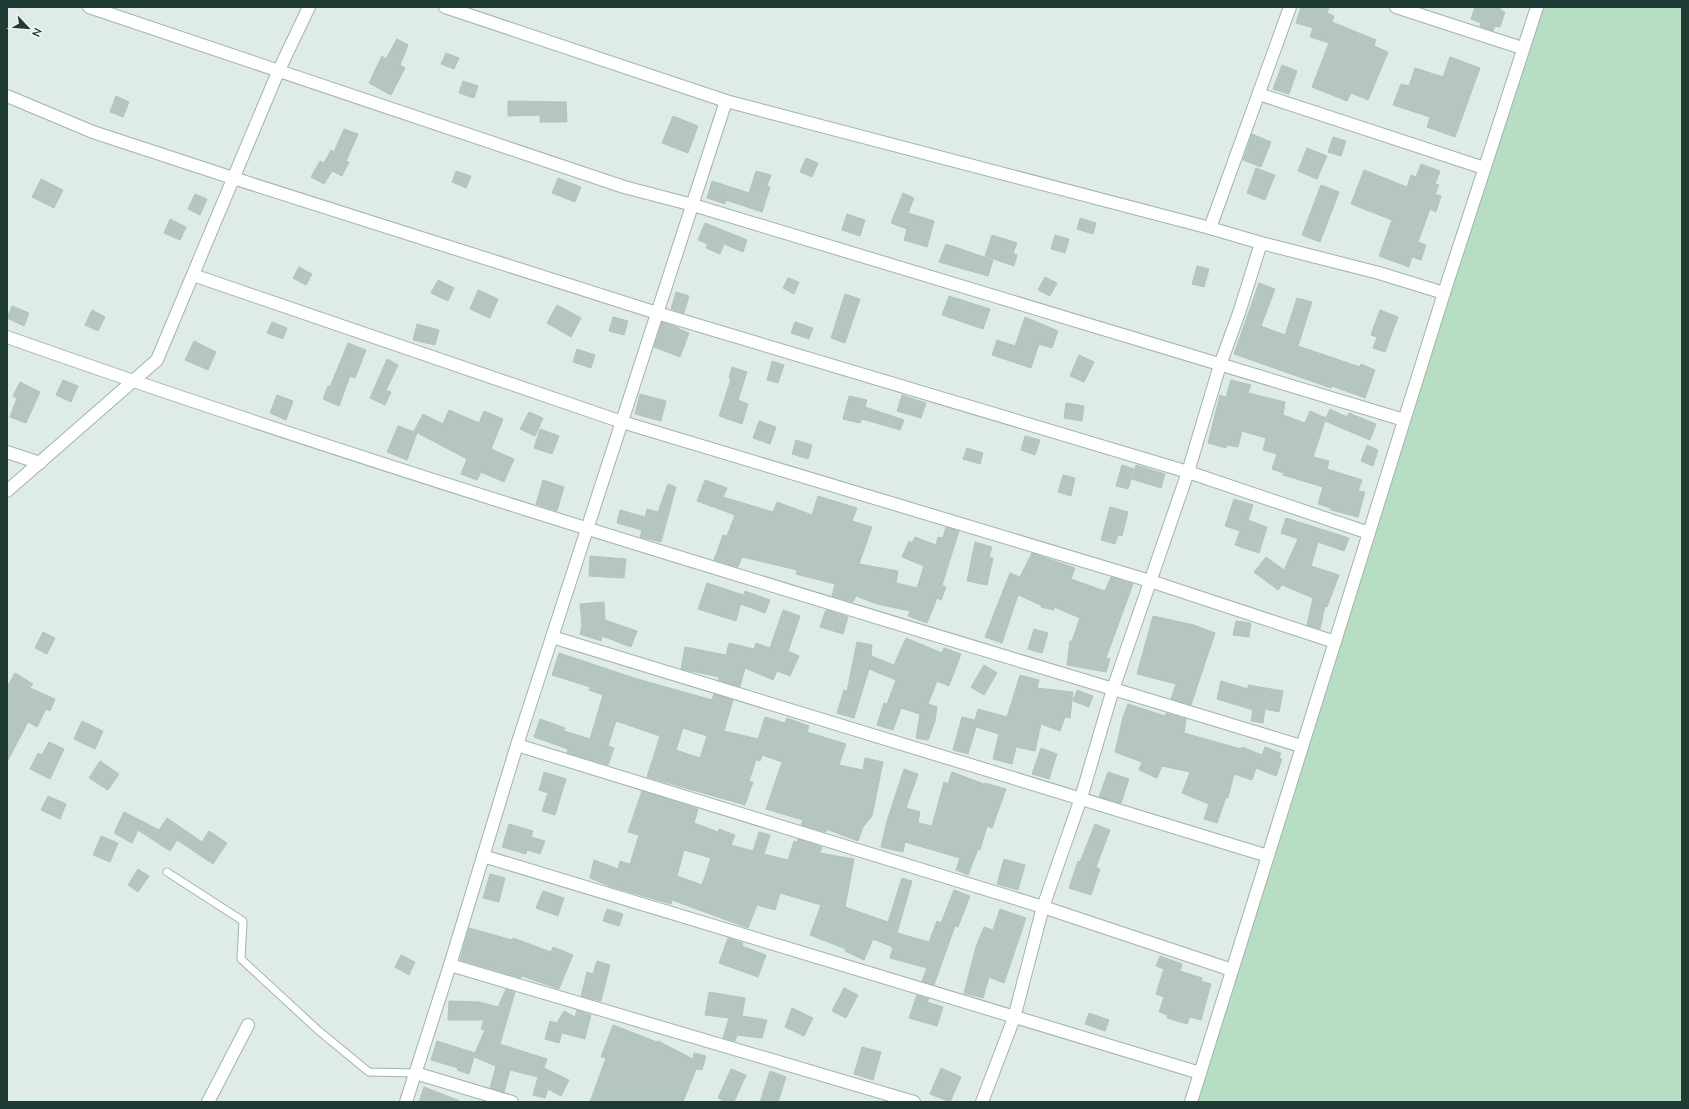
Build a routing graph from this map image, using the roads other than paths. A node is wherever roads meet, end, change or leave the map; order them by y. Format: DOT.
graph roads {
  1 [pos="88,7"];
  2 [pos="309,7"];
  3 [pos="445,7"];
  4 [pos="1290,7"];
  5 [pos="1396,7"];
  6 [pos="1537,7"];
  7 [pos="1522,48"];
  8 [pos="278,72"];
  9 [pos="1259,94"];
  10 [pos="7,96"];
  11 [pos="726,101"];
  12 [pos="1484,168"];
  13 [pos="233,178"];
  14 [pos="693,204"];
  15 [pos="1210,228"];
  16 [pos="1261,243"];
  17 [pos="193,275"];
  18 [pos="1444,293"];
  19 [pos="657,313"];
  20 [pos="7,337"];
  21 [pos="1220,366"];
  22 [pos="134,382"];
  23 [pos="1404,420"];
  24 [pos="622,422"];
  25 [pos="7,452"];
  26 [pos="40,463"];
  27 [pos="1188,472"];
  28 [pos="7,491"];
  29 [pos="586,529"];
  30 [pos="1369,533"];
  31 [pos="1150,581"];
  32 [pos="552,637"];
  33 [pos="1335,642"];
  34 [pos="1113,689"];
  35 [pos="517,745"];
  36 [pos="1301,746"];
  37 [pos="1080,798"];
  38 [pos="483,856"];
  39 [pos="1268,856"];
  40 [pos="167,872"];
  41 [pos="1043,907"];
  42 [pos="450,965"];
  43 [pos="1232,970"];
  44 [pos="1014,1018"];
  45 [pos="248,1025"];
  46 [pos="415,1073"];
  47 [pos="1200,1073"];
  48 [pos="208,1102"];
  49 [pos="406,1102"];
  50 [pos="512,1102"];
  51 [pos="914,1102"];
  52 [pos="982,1102"];
  53 [pos="1191,1102"];
  1 -- 8 [label="street"];
  2 -- 8 [label="street"];
  3 -- 11 [label="street"];
  4 -- 9 [label="street"];
  5 -- 7 [label="street"];
  6 -- 7 [label="street"];
  7 -- 12 [label="street"];
  8 -- 13 [label="street"];
  8 -- 14 [label="street"];
  9 -- 12 [label="street"];
  9 -- 15 [label="street"];
  10 -- 13 [label="street"];
  11 -- 14 [label="street"];
  11 -- 15 [label="street"];
  12 -- 18 [label="street"];
  13 -- 17 [label="street"];
  13 -- 19 [label="street"];
  14 -- 19 [label="street"];
  14 -- 21 [label="street"];
  15 -- 16 [label="street"];
  16 -- 18 [label="street"];
  16 -- 21 [label="street"];
  17 -- 22 [label="street"];
  17 -- 24 [label="street"];
  18 -- 23 [label="street"];
  19 -- 24 [label="street"];
  19 -- 27 [label="street"];
  20 -- 22 [label="street"];
  21 -- 23 [label="street"];
  21 -- 27 [label="street"];
  22 -- 26 [label="street"];
  22 -- 29 [label="street"];
  23 -- 30 [label="street"];
  24 -- 29 [label="street"];
  24 -- 31 [label="street"];
  25 -- 26 [label="street"];
  26 -- 28 [label="street"];
  27 -- 30 [label="street"];
  27 -- 31 [label="street"];
  29 -- 32 [label="street"];
  29 -- 34 [label="street"];
  30 -- 33 [label="street"];
  31 -- 33 [label="street"];
  31 -- 34 [label="street"];
  32 -- 35 [label="street"];
  32 -- 37 [label="street"];
  33 -- 36 [label="street"];
  34 -- 36 [label="street"];
  34 -- 37 [label="street"];
  35 -- 38 [label="street"];
  35 -- 41 [label="street"];
  36 -- 39 [label="street"];
  37 -- 39 [label="street"];
  37 -- 41 [label="street"];
  38 -- 42 [label="street"];
  38 -- 44 [label="street"];
  39 -- 43 [label="street"];
  40 -- 46 [label="lane"];
  41 -- 43 [label="street"];
  41 -- 44 [label="street"];
  42 -- 46 [label="street"];
  42 -- 51 [label="street"];
  43 -- 47 [label="street"];
  44 -- 47 [label="street"];
  44 -- 52 [label="street"];
  45 -- 48 [label="street"];
  46 -- 49 [label="street"];
  46 -- 50 [label="street"];
  47 -- 53 [label="street"];
}
